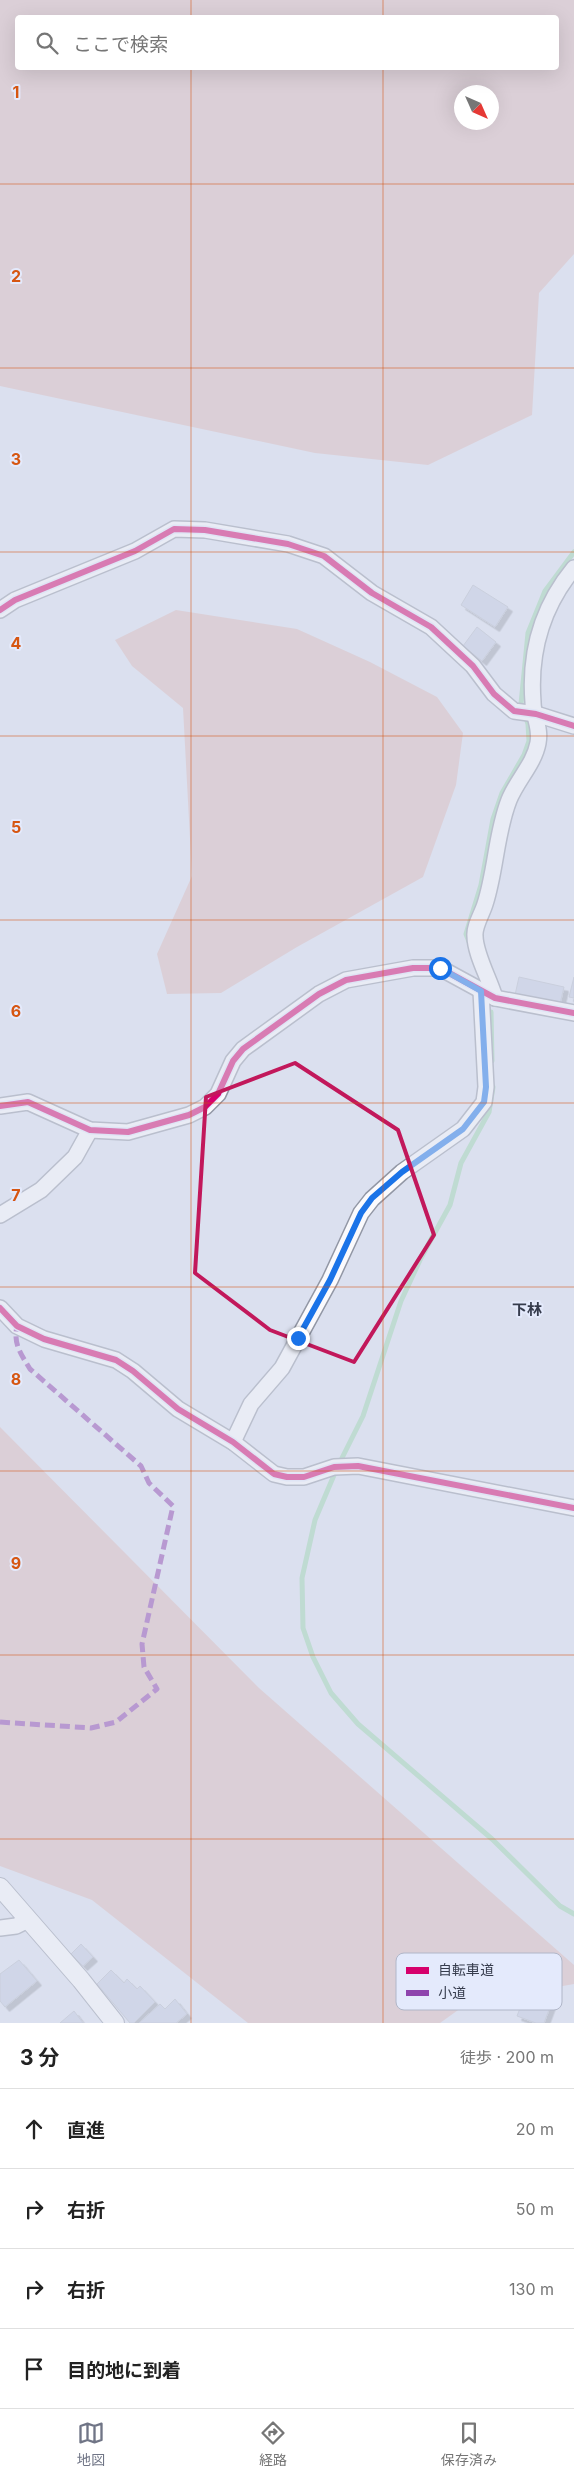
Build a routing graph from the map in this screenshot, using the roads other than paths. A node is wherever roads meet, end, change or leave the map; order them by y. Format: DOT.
graph roads {
  1 [pos="574,568"];
  2 [pos="0,610"];
  3 [pos="528,714"];
  4 [pos="574,726"];
  5 [pos="488,994"];
  6 [pos="574,1014"];
  7 [pos="0,1106"];
  8 [pos="90,1130"];
  9 [pos="0,1215"];
  10 [pos="0,1308"];
  11 [pos="233,1442"];
  12 [pos="574,1508"];
  13 [pos="0,1887"];
  14 [pos="28,1920"];
  15 [pos="0,1928"];
  16 [pos="115,2023"];
  1 -- 3 [label="street"];
  2 -- 3 [label="street"];
  3 -- 4 [label="street"];
  3 -- 5 [label="street"];
  5 -- 6 [label="street"];
  5 -- 8 [label="street"];
  5 -- 11 [label="street"];
  7 -- 8 [label="street"];
  8 -- 9 [label="street"];
  10 -- 11 [label="street"];
  11 -- 12 [label="street"];
  13 -- 14 [label="street"];
  14 -- 15 [label="street"];
  14 -- 16 [label="street"];
}
